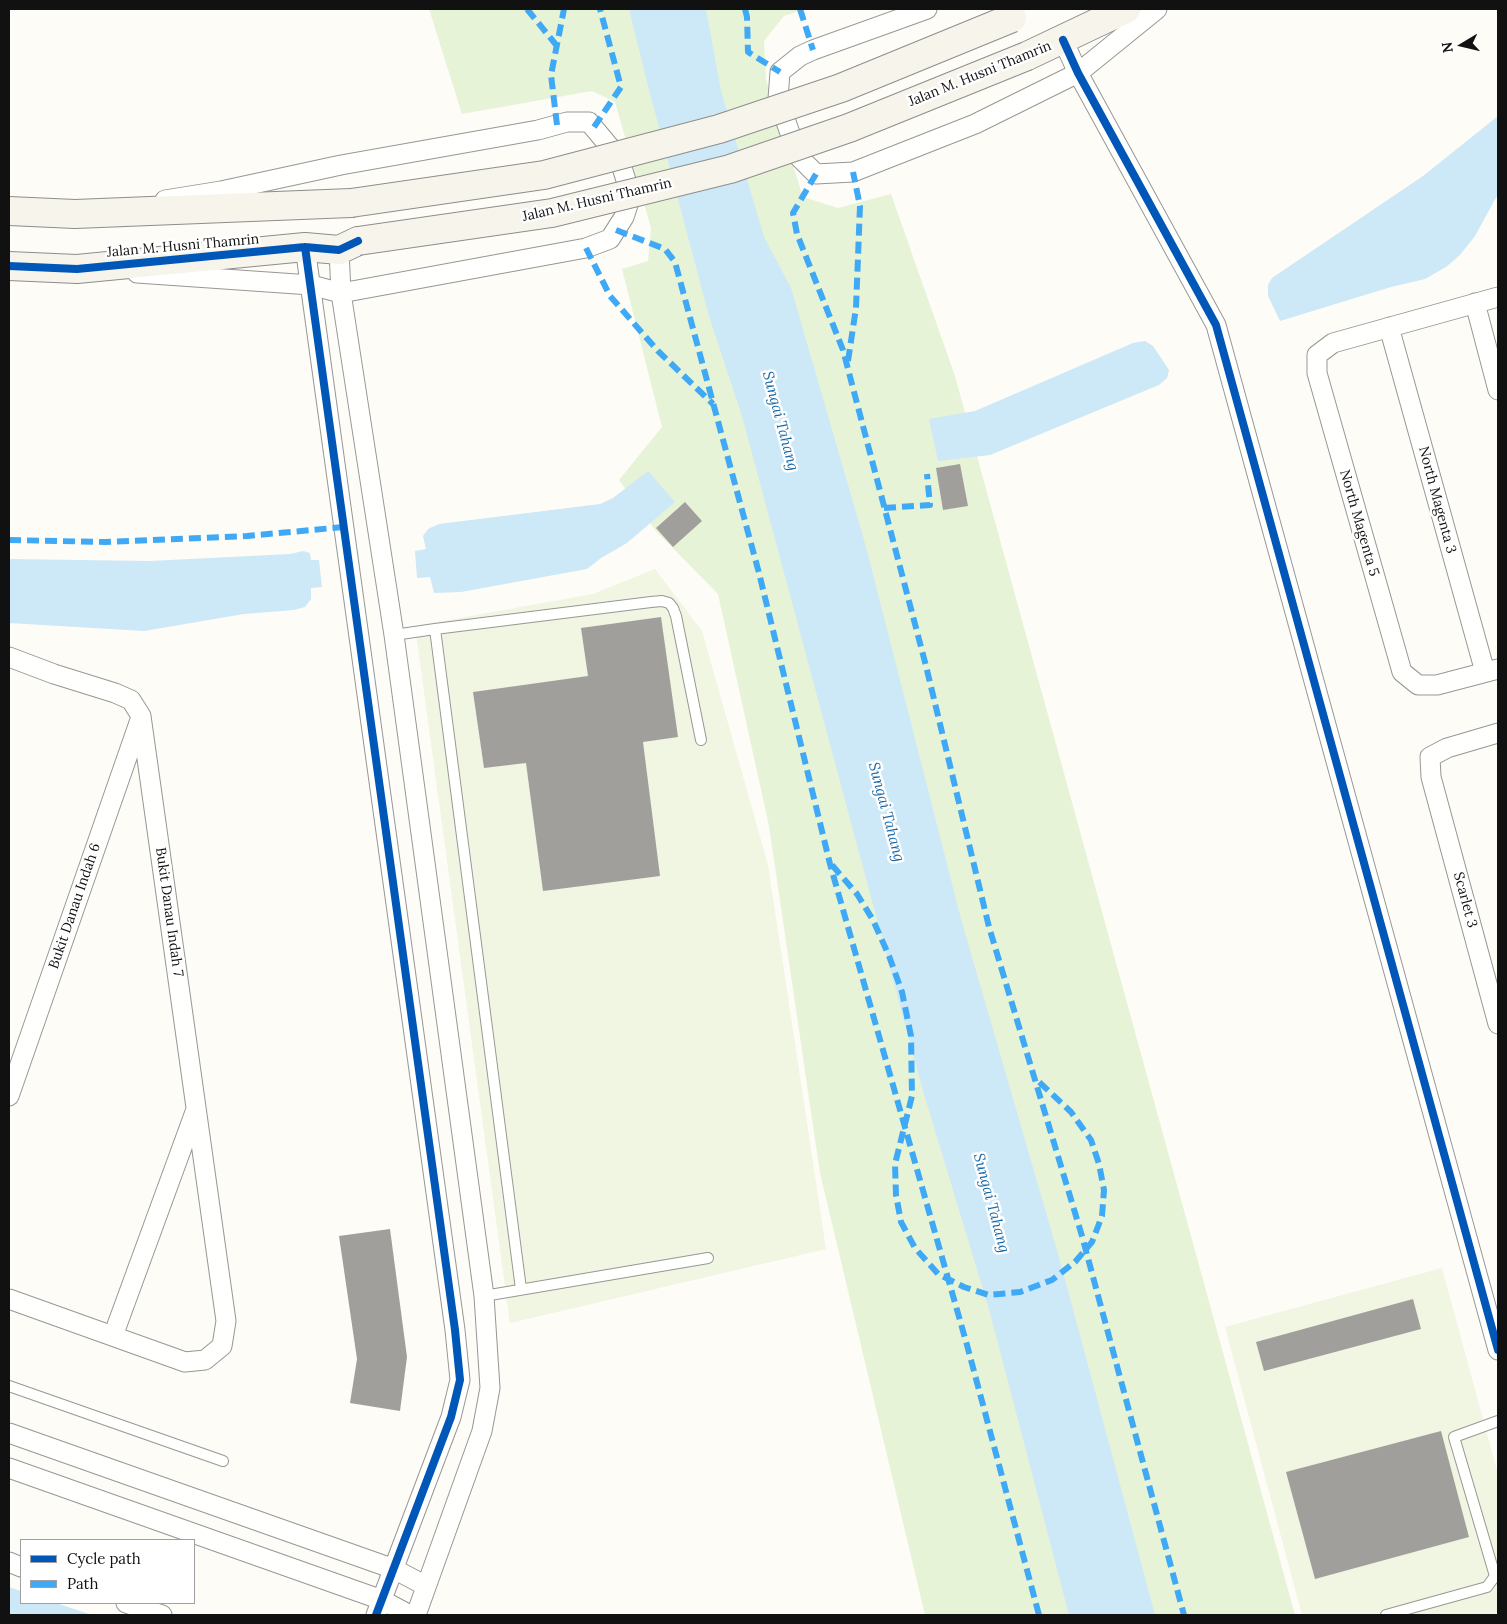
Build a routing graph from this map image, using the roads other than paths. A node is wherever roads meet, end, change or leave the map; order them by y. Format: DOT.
graph roads {
  1 [pos="927,9"];
  2 [pos="1126,9"];
  3 [pos="1157,9"];
  4 [pos="1019,13"];
  5 [pos="1063,40"];
  6 [pos="1078,73"];
  7 [pos="9,211"];
  8 [pos="75,214"];
  9 [pos="348,246"];
  10 [pos="305,247"];
  11 [pos="9,266"];
  12 [pos="77,269"];
  13 [pos="311,286"];
  14 [pos="341,293"];
  15 [pos="1498,297"];
  16 [pos="1475,303"];
  17 [pos="1389,327"];
  18 [pos="1498,390"];
  19 [pos="435,629"];
  20 [pos="394,635"];
  21 [pos="9,657"];
  22 [pos="1492,670"];
  23 [pos="142,716"];
  24 [pos="1498,733"];
  25 [pos="701,740"];
  26 [pos="1498,1024"];
  27 [pos="9,1096"];
  28 [pos="197,1108"];
  29 [pos="708,1258"];
  30 [pos="521,1289"];
  31 [pos="484,1296"];
  32 [pos="9,1299"];
  33 [pos="113,1336"];
  34 [pos="1498,1350"];
  35 [pos="9,1386"];
  36 [pos="1498,1422"];
  37 [pos="9,1434"];
  38 [pos="223,1462"];
  39 [pos="9,1468"];
  40 [pos="394,1569"];
  41 [pos="426,1586"];
  42 [pos="129,1604"];
  43 [pos="379,1608"];
  44 [pos="162,1615"];
  45 [pos="410,1615"];
  46 [pos="416,1615"];
  47 [pos="1386,1615"];
  1 -- 6 [label="street"];
  2 -- 5 [label="main road, Jalan M. Husni Thamrin"];
  3 -- 6 [label="street"];
  4 -- 8 [label="main road, bridge"];
  5 -- 6 [label="street"];
  5 -- 9 [label="main road, Jalan M. Husni Thamrin, bridge"];
  6 -- 34 [label="street"];
  7 -- 8 [label="main road"];
  8 -- 14 [label="street"];
  9 -- 10 [label="main road, Jalan M. Husni Thamrin"];
  9 -- 14 [label="street"];
  10 -- 12 [label="main road, Jalan M. Husni Thamrin"];
  10 -- 13 [label="street"];
  11 -- 12 [label="main road, Jalan M. Husni Thamrin"];
  12 -- 13 [label="street"];
  13 -- 14 [label="street"];
  13 -- 40 [label="street"];
  14 -- 20 [label="street"];
  15 -- 16 [label="street"];
  16 -- 17 [label="street"];
  16 -- 18 [label="street"];
  17 -- 22 [label="street, North Magenta 3"];
  17 -- 22 [label="street, North Magenta 5"];
  19 -- 20 [label="lane"];
  19 -- 25 [label="lane"];
  19 -- 30 [label="lane"];
  20 -- 31 [label="street"];
  21 -- 23 [label="street"];
  23 -- 27 [label="street, Bukit Danau Indah 6"];
  23 -- 28 [label="street, Bukit Danau Indah 7"];
  24 -- 26 [label="street, Scarlet 3"];
  28 -- 33 [label="street, Bukit Danau Indah 7"];
  28 -- 33 [label="street, Bukit Danau Indah 7"];
  29 -- 30 [label="lane"];
  30 -- 31 [label="lane"];
  31 -- 41 [label="street"];
  32 -- 33 [label="street"];
  35 -- 38 [label="lane"];
  36 -- 47 [label="lane"];
  37 -- 40 [label="street"];
  39 -- 43 [label="street"];
  40 -- 41 [label="street"];
  40 -- 43 [label="street"];
  41 -- 46 [label="street"];
  42 -- 44 [label="street"];
  43 -- 45 [label="street"];
}
